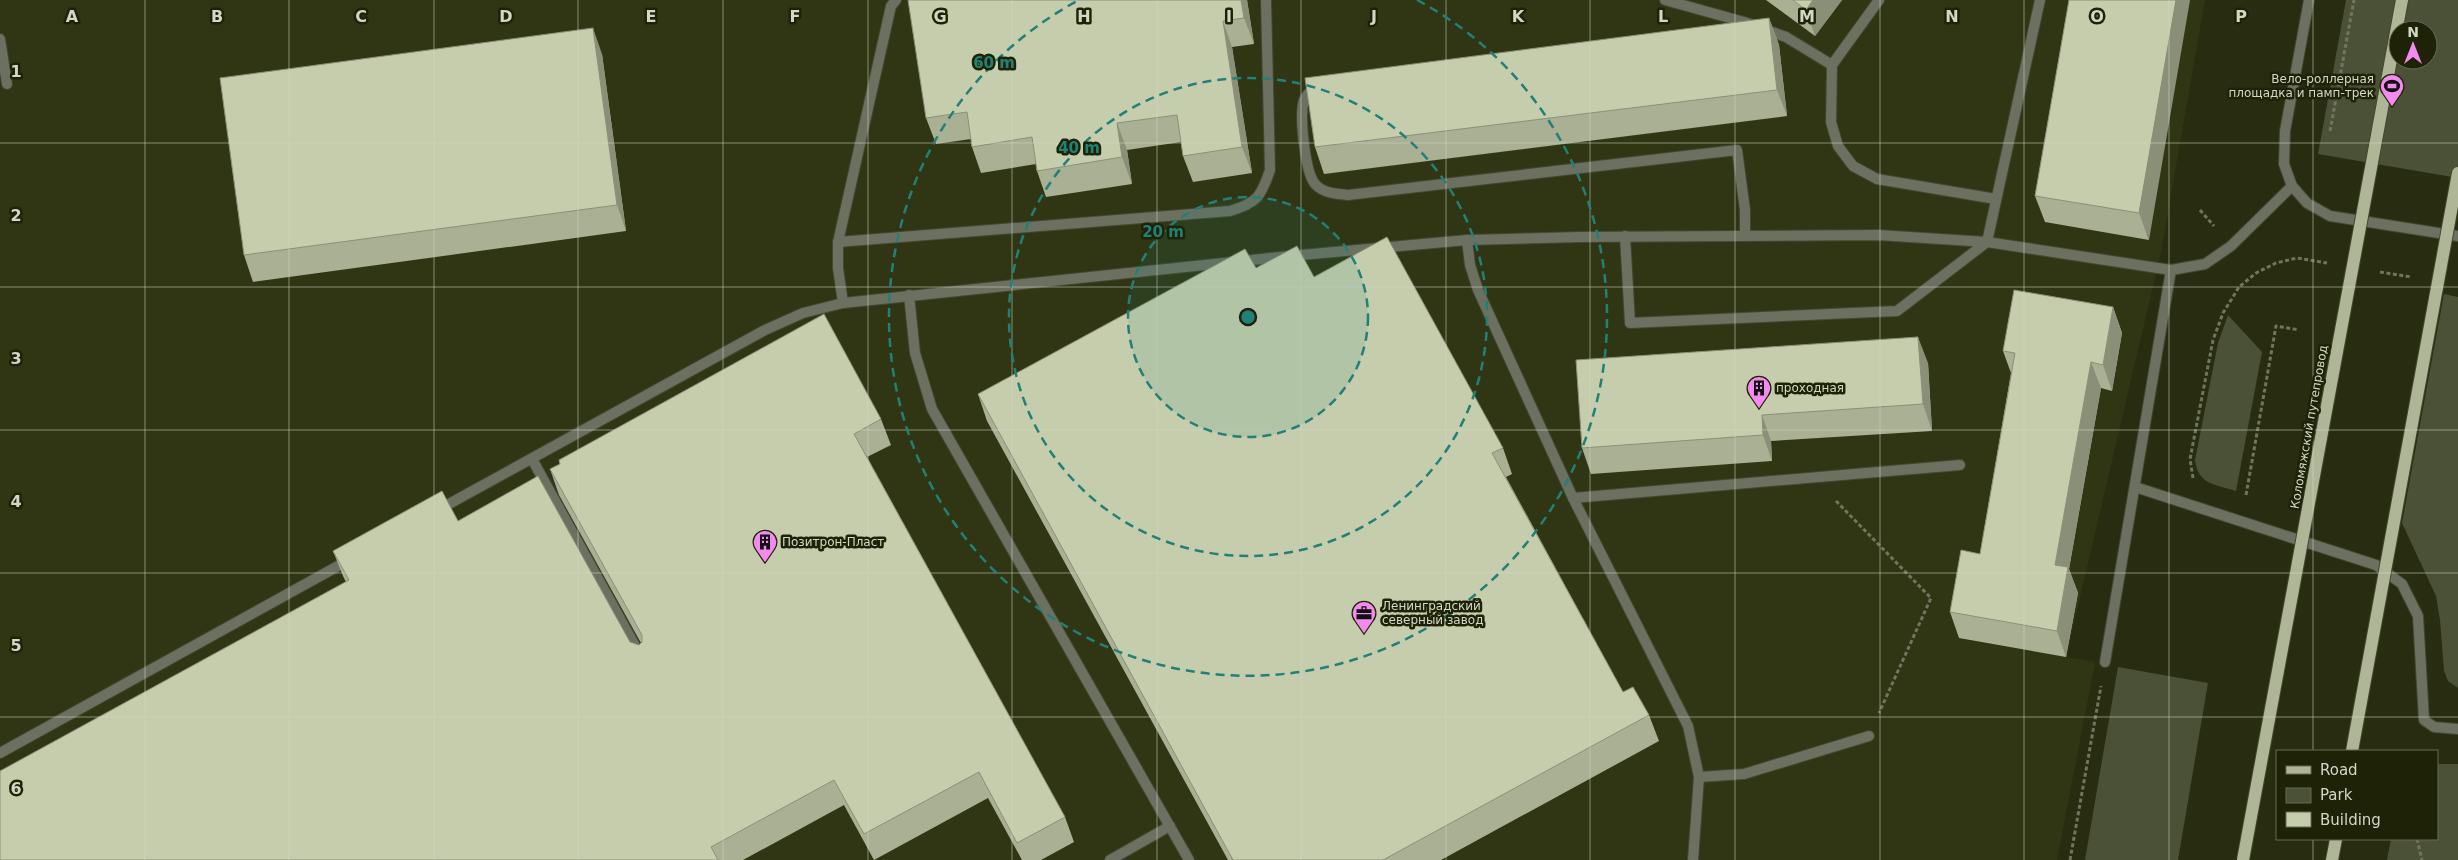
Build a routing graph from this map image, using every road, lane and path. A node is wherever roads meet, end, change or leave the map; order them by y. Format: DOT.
graph roads {
  1 [pos="896,0"];
  2 [pos="1266,0"];
  3 [pos="1665,0"];
  4 [pos="1879,0"];
  5 [pos="2040,0"];
  6 [pos="2309,0"];
  7 [pos="2354,0"];
  8 [pos="2402,0"];
  9 [pos="0,39"];
  10 [pos="1832,65"];
  11 [pos="7,84"];
  12 [pos="1324,85"];
  13 [pos="2330,131"];
  14 [pos="2458,173"];
  15 [pos="2292,186"];
  16 [pos="1996,199"];
  17 [pos="1625,236"];
  18 [pos="1745,236"];
  19 [pos="2458,236"];
  20 [pos="1468,240"];
  21 [pos="838,242"];
  22 [pos="1986,242"];
  23 [pos="2335,264"];
  24 [pos="2171,270"];
  25 [pos="2373,271"];
  26 [pos="2420,278"];
  27 [pos="909,295"];
  28 [pos="843,303"];
  29 [pos="2299,330"];
  30 [pos="532,459"];
  31 [pos="1960,465"];
  32 [pos="1813,478"];
  33 [pos="2195,480"];
  34 [pos="2135,487"];
  35 [pos="1572,498"];
  36 [pos="2245,501"];
  37 [pos="427,517"];
  38 [pos="357,555"];
  39 [pos="2105,662"];
  40 [pos="645,664"];
  41 [pos="2458,729"];
  42 [pos="1869,736"];
  43 [pos="2352,750"];
  44 [pos="0,753"];
  45 [pos="1699,777"];
  46 [pos="1170,826"];
  47 [pos="2336,840"];
  48 [pos="2417,840"];
  49 [pos="1110,860"];
  50 [pos="1189,860"];
  51 [pos="1693,860"];
  52 [pos="2070,860"];
  53 [pos="2243,860"];
  54 [pos="2332,860"];
  55 [pos="2422,860"];
  1 -- 21 [label="street"];
  2 -- 21 [label="street"];
  3 -- 10 [label="street"];
  4 -- 10 [label="street"];
  5 -- 16 [label="street"];
  6 -- 15 [label="street"];
  7 -- 13 [label="path"];
  8 -- 53 [label="main road, Коломяжский путепровод, bridge"];
  9 -- 11 [label="street"];
  10 -- 16 [label="street"];
  12 -- 18 [label="street"];
  14 -- 43 [label="main road, bridge"];
  15 -- 19 [label="street"];
  15 -- 24 [label="street"];
  16 -- 22 [label="street"];
  17 -- 18 [label="street"];
  17 -- 20 [label="street"];
  17 -- 22 [label="street"];
  18 -- 22 [label="street"];
  20 -- 27 [label="street"];
  20 -- 35 [label="street"];
  21 -- 28 [label="street"];
  22 -- 24 [label="street"];
  23 -- 33 [label="path"];
  24 -- 34 [label="street"];
  25 -- 26 [label="path"];
  27 -- 28 [label="street"];
  27 -- 46 [label="street"];
  28 -- 30 [label="street"];
  29 -- 36 [label="path"];
  30 -- 37 [label="street"];
  30 -- 40 [label="street"];
  31 -- 32 [label="street"];
  32 -- 35 [label="street"];
  32 -- 42 [label="path"];
  34 -- 39 [label="street"];
  34 -- 41 [label="street"];
  35 -- 45 [label="street"];
  38 -- 44 [label="street"];
  39 -- 52 [label="path"];
  42 -- 45 [label="street"];
  45 -- 51 [label="street"];
  46 -- 49 [label="street"];
  46 -- 50 [label="street"];
  47 -- 54 [label="main road"];
  48 -- 55 [label="path"];
}
